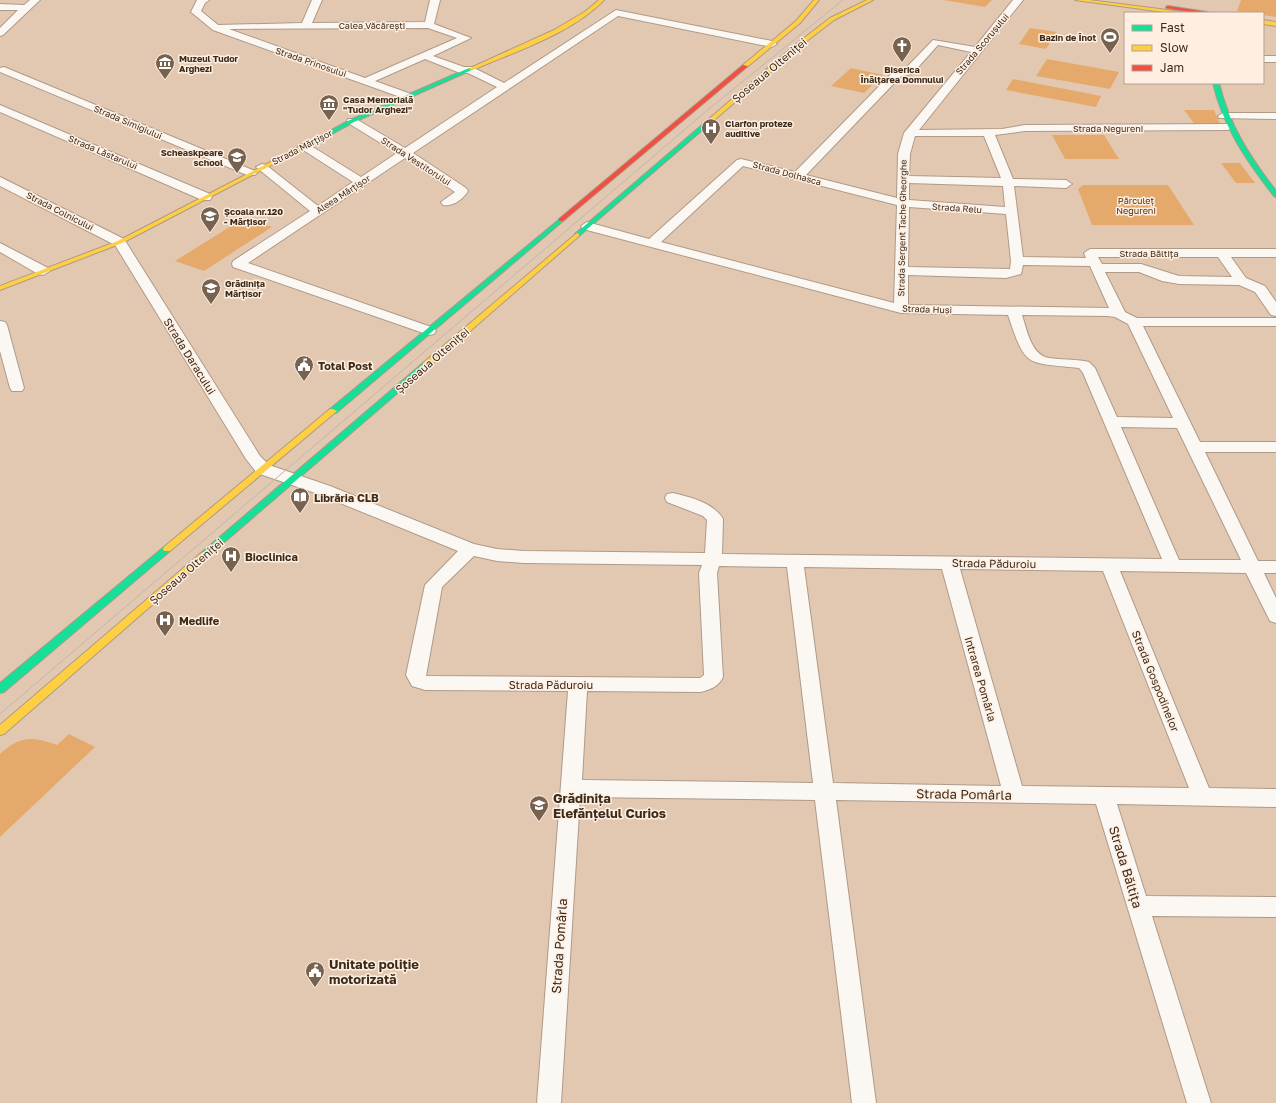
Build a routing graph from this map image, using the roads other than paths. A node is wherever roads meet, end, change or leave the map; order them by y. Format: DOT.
graph roads {
  1 [pos="35,0"];
  2 [pos="204,0"];
  3 [pos="317,0"];
  4 [pos="327,0"];
  5 [pos="435,0"];
  6 [pos="602,0"];
  7 [pos="817,0"];
  8 [pos="871,0"];
  9 [pos="1018,0"];
  10 [pos="1077,0"];
  11 [pos="1104,0"];
  12 [pos="1128,0"];
  13 [pos="1148,0"];
  14 [pos="802,4"];
  15 [pos="0,7"];
  16 [pos="26,8"];
  17 [pos="1174,12"];
  18 [pos="1176,12"];
  19 [pos="1201,12"];
  20 [pos="1212,12"];
  21 [pos="798,22"];
  22 [pos="1264,22"];
  23 [pos="1276,24"];
  24 [pos="429,25"];
  25 [pos="311,26"];
  26 [pos="1264,26"];
  27 [pos="216,28"];
  28 [pos="1276,28"];
  29 [pos="0,33"];
  30 [pos="772,44"];
  31 [pos="977,50"];
  32 [pos="425,56"];
  33 [pos="1264,59"];
  34 [pos="1276,59"];
  35 [pos="4,70"];
  36 [pos="466,70"];
  37 [pos="366,81"];
  38 [pos="1216,84"];
  39 [pos="504,87"];
  40 [pos="945,88"];
  41 [pos="407,96"];
  42 [pos="0,108"];
  43 [pos="1223,116"];
  44 [pos="1276,116"];
  45 [pos="352,121"];
  46 [pos="1228,127"];
  47 [pos="988,132"];
  48 [pos="910,133"];
  49 [pos="304,146"];
  50 [pos="405,153"];
  51 [pos="262,167"];
  52 [pos="251,173"];
  53 [pos="798,176"];
  54 [pos="903,179"];
  55 [pos="0,181"];
  56 [pos="361,182"];
  57 [pos="1008,182"];
  58 [pos="1066,184"];
  59 [pos="1276,195"];
  60 [pos="206,197"];
  61 [pos="447,202"];
  62 [pos="903,204"];
  63 [pos="317,211"];
  64 [pos="1012,211"];
  65 [pos="587,226"];
  66 [pos="120,242"];
  67 [pos="652,243"];
  68 [pos="0,247"];
  69 [pos="1222,253"];
  70 [pos="1276,253"];
  71 [pos="1017,261"];
  72 [pos="1096,265"];
  73 [pos="43,271"];
  74 [pos="901,271"];
  75 [pos="1241,281"];
  76 [pos="0,288"];
  77 [pos="901,309"];
  78 [pos="1014,311"];
  79 [pos="1119,314"];
  80 [pos="1273,319"];
  81 [pos="1134,322"];
  82 [pos="0,325"];
  83 [pos="429,331"];
  84 [pos="1276,335"];
  85 [pos="17,388"];
  86 [pos="1112,422"];
  87 [pos="1183,423"];
  88 [pos="1194,447"];
  89 [pos="1276,447"];
  90 [pos="263,469"];
  91 [pos="293,479"];
  92 [pos="673,498"];
  93 [pos="470,549"];
  94 [pos="712,560"];
  95 [pos="795,561"];
  96 [pos="948,562"];
  97 [pos="1108,564"];
  98 [pos="1174,565"];
  99 [pos="1252,566"];
  100 [pos="1276,567"];
  101 [pos="1276,616"];
  102 [pos="578,684"];
  103 [pos="0,689"];
  104 [pos="0,731"];
  105 [pos="570,788"];
  106 [pos="824,791"];
  107 [pos="1014,795"];
  108 [pos="1104,796"];
  109 [pos="1203,798"];
  110 [pos="1276,798"];
  111 [pos="1138,906"];
  112 [pos="1276,907"];
  113 [pos="549,1103"];
  114 [pos="864,1103"];
  115 [pos="1199,1103"];
  1 -- 16 [label="street"];
  2 -- 27 [label="street, Strada Prinosului"];
  3 -- 25 [label="street"];
  4 -- 25 [label="street"];
  5 -- 24 [label="street"];
  6 -- 36 [label="main road, Strada Mărțișor"];
  7 -- 21 [label="main road, Șoseaua Olteniței"];
  8 -- 65 [label="main road, Șoseaua Olteniței"];
  9 -- 31 [label="street, Strada Scorușului"];
  10 -- 17 [label="main road"];
  11 -- 18 [label="main road"];
  12 -- 19 [label="main road"];
  13 -- 20 [label="main road"];
  14 -- 21 [label="main road"];
  15 -- 16 [label="street"];
  16 -- 29 [label="street"];
  21 -- 30 [label="main road, Șoseaua Olteniței"];
  22 -- 23 [label="main road"];
  24 -- 25 [label="street, Calea Văcărești"];
  24 -- 32 [label="street, Calea Văcărești"];
  25 -- 27 [label="street, Calea Văcărești"];
  26 -- 28 [label="main road"];
  27 -- 37 [label="street, Strada Prinosului"];
  30 -- 39 [label="street, Aleea Mărțișor"];
  30 -- 83 [label="main road, Șoseaua Olteniței"];
  31 -- 40 [label="street, Strada Scorușului"];
  31 -- 53 [label="street"];
  32 -- 36 [label="street"];
  32 -- 37 [label="street"];
  33 -- 34 [label="street"];
  35 -- 52 [label="street, Strada Simigiului"];
  36 -- 39 [label="street"];
  36 -- 41 [label="main road, Strada Mărțișor"];
  37 -- 41 [label="street, Strada Prinosului"];
  38 -- 43 [label="main road"];
  39 -- 50 [label="street, Aleea Mărțișor"];
  40 -- 48 [label="street, Strada Sergent Tache Gheorghe"];
  41 -- 45 [label="main road, Strada Mărțișor"];
  42 -- 60 [label="street, Strada Lăstarului"];
  43 -- 44 [label="street"];
  43 -- 46 [label="main road"];
  45 -- 49 [label="main road, Strada Mărțișor"];
  45 -- 50 [label="street, Strada Vestitorului"];
  46 -- 47 [label="street, Strada Negureni"];
  46 -- 59 [label="main road"];
  47 -- 48 [label="street, Strada Negureni"];
  47 -- 57 [label="street"];
  48 -- 54 [label="street, Strada Sergent Tache Gheorghe"];
  49 -- 51 [label="main road, Strada Mărțișor"];
  49 -- 56 [label="street"];
  50 -- 56 [label="street, Aleea Mărțișor"];
  50 -- 61 [label="street, Strada Vestitorului"];
  51 -- 52 [label="main road, Strada Mărțișor"];
  51 -- 63 [label="street"];
  52 -- 60 [label="main road, Strada Mărțișor"];
  53 -- 62 [label="street, Strada Dolhasca"];
  53 -- 67 [label="street, Strada Dolhasca"];
  54 -- 57 [label="street"];
  54 -- 62 [label="street, Strada Sergent Tache Gheorghe"];
  55 -- 66 [label="street, Strada Colnicului"];
  56 -- 63 [label="street, Aleea Mărțișor"];
  57 -- 58 [label="street"];
  57 -- 64 [label="street"];
  60 -- 66 [label="main road, Strada Mărțișor"];
  62 -- 64 [label="street, Strada Relu"];
  62 -- 74 [label="street, Strada Sergent Tache Gheorghe"];
  63 -- 83 [label="street, Aleea Mărțișor"];
  64 -- 71 [label="street"];
  65 -- 67 [label="street, Strada Huși"];
  65 -- 91 [label="main road, Șoseaua Olteniței"];
  66 -- 73 [label="main road, Strada Mărțișor"];
  66 -- 90 [label="street, Strada Daracului"];
  67 -- 77 [label="street, Strada Huși"];
  68 -- 73 [label="street"];
  69 -- 70 [label="street, Strada Băltița"];
  69 -- 72 [label="street, Strada Băltița"];
  69 -- 75 [label="street"];
  71 -- 72 [label="street"];
  71 -- 74 [label="street"];
  72 -- 75 [label="street"];
  72 -- 79 [label="street"];
  73 -- 76 [label="main road, Strada Mărțișor"];
  74 -- 77 [label="street, Strada Sergent Tache Gheorghe"];
  75 -- 80 [label="street"];
  77 -- 78 [label="street, Strada Huși"];
  78 -- 79 [label="street, Strada Huși"];
  78 -- 86 [label="street"];
  79 -- 81 [label="street, Strada Huși"];
  80 -- 81 [label="street, Strada Huși"];
  80 -- 84 [label="street"];
  81 -- 87 [label="street"];
  82 -- 85 [label="street"];
  83 -- 90 [label="main road, Șoseaua Olteniței"];
  86 -- 87 [label="street"];
  86 -- 98 [label="street"];
  87 -- 88 [label="street"];
  88 -- 89 [label="street"];
  88 -- 99 [label="street"];
  90 -- 91 [label="street, Strada Păduroiu"];
  90 -- 103 [label="main road, Șoseaua Olteniței"];
  91 -- 93 [label="street, Strada Păduroiu"];
  91 -- 104 [label="main road, Șoseaua Olteniței"];
  92 -- 94 [label="street"];
  93 -- 94 [label="street, Strada Păduroiu"];
  93 -- 102 [label="street, Strada Păduroiu"];
  94 -- 95 [label="street, Strada Păduroiu"];
  94 -- 102 [label="street, Strada Păduroiu"];
  95 -- 96 [label="street, Strada Păduroiu"];
  95 -- 106 [label="street"];
  96 -- 97 [label="street, Strada Păduroiu"];
  96 -- 107 [label="street, Intrarea Pomârla"];
  97 -- 98 [label="street, Strada Păduroiu"];
  97 -- 109 [label="street, Strada Gospodinelor"];
  98 -- 99 [label="street, Strada Păduroiu"];
  99 -- 100 [label="street, Strada Păduroiu"];
  99 -- 101 [label="street"];
  102 -- 105 [label="street, Strada Pomârla"];
  105 -- 106 [label="street, Strada Pomârla"];
  105 -- 113 [label="street, Strada Pomârla"];
  106 -- 107 [label="street, Strada Pomârla"];
  106 -- 114 [label="street"];
  107 -- 108 [label="street, Strada Pomârla"];
  108 -- 109 [label="street"];
  108 -- 111 [label="street, Strada Băltița"];
  109 -- 110 [label="street"];
  111 -- 112 [label="street"];
  111 -- 115 [label="street, Strada Băltița"];
}
